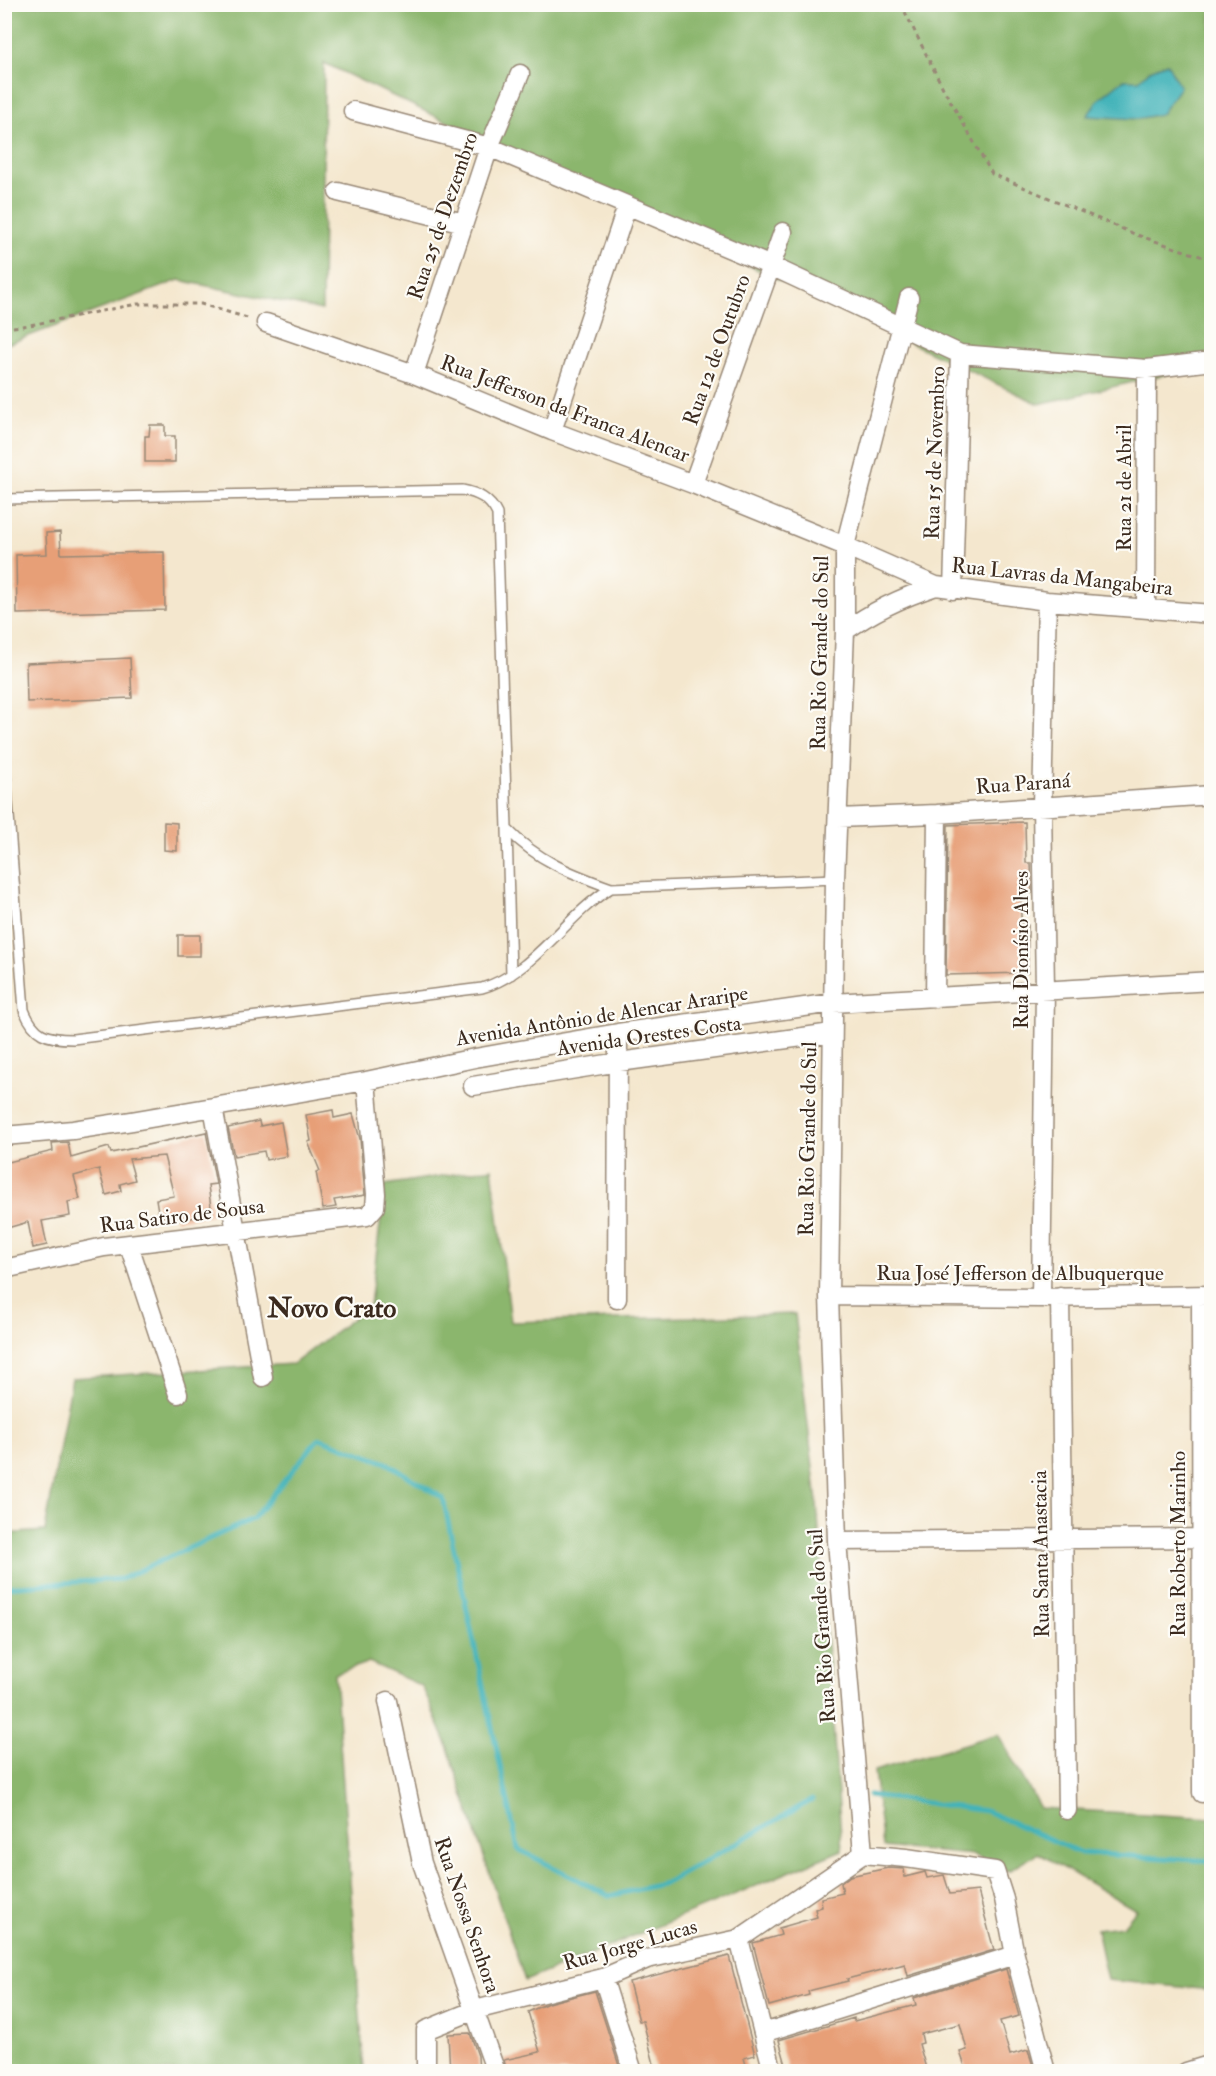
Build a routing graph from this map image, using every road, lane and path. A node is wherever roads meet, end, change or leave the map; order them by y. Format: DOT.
graph roads {
  1 [pos="901,4"];
  2 [pos="520,74"];
  3 [pos="353,111"];
  4 [pos="489,147"];
  5 [pos="338,192"];
  6 [pos="627,206"];
  7 [pos="464,223"];
  8 [pos="783,232"];
  9 [pos="1212,261"];
  10 [pos="771,266"];
  11 [pos="909,298"];
  12 [pos="266,323"];
  13 [pos="902,327"];
  14 [pos="4,328"];
  15 [pos="960,354"];
  16 [pos="1212,361"];
  17 [pos="1147,369"];
  18 [pos="414,374"];
  19 [pos="552,430"];
  20 [pos="693,484"];
  21 [pos="4,499"];
  22 [pos="845,546"];
  23 [pos="945,588"];
  24 [pos="1047,601"];
  25 [pos="1146,608"];
  26 [pos="1212,614"];
  27 [pos="845,631"];
  28 [pos="4,750"];
  29 [pos="1212,795"];
  30 [pos="1042,805"];
  31 [pos="937,814"];
  32 [pos="838,818"];
  33 [pos="507,829"];
  34 [pos="835,879"];
  35 [pos="611,888"];
  36 [pos="511,975"];
  37 [pos="1212,981"];
  38 [pos="1045,989"];
  39 [pos="935,998"];
  40 [pos="833,1002"];
  41 [pos="618,1033"];
  42 [pos="831,1033"];
  43 [pos="619,1062"];
  44 [pos="366,1081"];
  45 [pos="473,1086"];
  46 [pos="213,1107"];
  47 [pos="4,1136"];
  48 [pos="236,1232"];
  49 [pos="129,1245"];
  50 [pos="4,1269"];
  51 [pos="1206,1295"];
  52 [pos="829,1296"];
  53 [pos="1041,1298"];
  54 [pos="1060,1298"];
  55 [pos="617,1299"];
  56 [pos="263,1377"];
  57 [pos="178,1394"];
  58 [pos="1206,1538"];
  59 [pos="1063,1540"];
  60 [pos="837,1541"];
  61 [pos="387,1701"];
  62 [pos="1202,1792"];
  63 [pos="1067,1810"];
  64 [pos="863,1854"];
  65 [pos="739,1939"];
  66 [pos="1015,1955"];
  67 [pos="603,1978"];
  68 [pos="475,2010"];
  69 [pos="763,2033"];
  70 [pos="1212,2064"];
  71 [pos="426,2072"];
  72 [pos="496,2072"];
  73 [pos="633,2072"];
  74 [pos="773,2072"];
  75 [pos="1046,2072"];
  76 [pos="1186,2072"];
  1 -- 9 [label="path"];
  2 -- 4 [label="street, Rua 25 de Dezembro"];
  3 -- 4 [label="street"];
  4 -- 6 [label="street"];
  4 -- 7 [label="street, Rua 25 de Dezembro"];
  5 -- 7 [label="street"];
  6 -- 10 [label="street"];
  6 -- 19 [label="street"];
  7 -- 18 [label="street, Rua 25 de Dezembro"];
  8 -- 10 [label="street, Rua 12 de Outubro"];
  10 -- 13 [label="street"];
  10 -- 20 [label="street, Rua 12 de Outubro"];
  11 -- 13 [label="street, Rua Rio Grande do Sul"];
  12 -- 14 [label="path"];
  12 -- 18 [label="street, Rua Jefferson da Franca Alencar"];
  13 -- 15 [label="street"];
  13 -- 22 [label="street, Rua Rio Grande do Sul"];
  15 -- 17 [label="street"];
  15 -- 23 [label="street, Rua 15 de Novembro"];
  16 -- 17 [label="street"];
  17 -- 25 [label="street, Rua 21 de Abril"];
  18 -- 19 [label="street, Rua Jefferson da Franca Alencar"];
  19 -- 20 [label="street, Rua Jefferson da Franca Alencar"];
  20 -- 22 [label="street, Rua Jefferson da Franca Alencar"];
  21 -- 33 [label="lane"];
  22 -- 23 [label="street, Rua Lavras da Mangabeira"];
  22 -- 27 [label="street, Rua Rio Grande do Sul"];
  23 -- 24 [label="street, Rua Lavras da Mangabeira"];
  23 -- 27 [label="street"];
  24 -- 25 [label="street, Rua Lavras da Mangabeira"];
  24 -- 30 [label="street, Rua Dionísio Alves"];
  25 -- 26 [label="street, Rua Lavras da Mangabeira"];
  27 -- 32 [label="street, Rua Rio Grande do Sul"];
  28 -- 36 [label="lane"];
  29 -- 30 [label="street, Rua Paraná"];
  30 -- 31 [label="street, Rua Paraná"];
  30 -- 38 [label="street, Rua Dionísio Alves"];
  31 -- 32 [label="street, Rua Paraná"];
  31 -- 39 [label="street"];
  32 -- 34 [label="street, Rua Rio Grande do Sul"];
  33 -- 35 [label="lane"];
  33 -- 36 [label="lane"];
  34 -- 35 [label="lane"];
  34 -- 40 [label="street, Rua Rio Grande do Sul"];
  35 -- 36 [label="lane"];
  37 -- 38 [label="street, Avenida Antônio de Alencar Araripe"];
  38 -- 39 [label="street, Avenida Antônio de Alencar Araripe"];
  38 -- 53 [label="street, Rua Dionísio Alves"];
  39 -- 40 [label="street, Avenida Antônio de Alencar Araripe"];
  40 -- 41 [label="street, Avenida Antônio de Alencar Araripe"];
  40 -- 42 [label="street, Rua Rio Grande do Sul"];
  41 -- 43 [label="street"];
  41 -- 44 [label="street, Avenida Antônio de Alencar Araripe"];
  42 -- 43 [label="street, Avenida Orestes Costa"];
  42 -- 52 [label="street, Rua Rio Grande do Sul"];
  43 -- 45 [label="street, Avenida Orestes Costa"];
  43 -- 55 [label="street"];
  44 -- 46 [label="street, Avenida Antônio de Alencar Araripe"];
  44 -- 48 [label="street, Rua Satiro de Sousa"];
  46 -- 47 [label="street, Avenida Antônio de Alencar Araripe"];
  46 -- 48 [label="street"];
  48 -- 49 [label="street, Rua Satiro de Sousa"];
  48 -- 56 [label="street"];
  49 -- 50 [label="street, Rua Satiro de Sousa"];
  49 -- 57 [label="street"];
  51 -- 54 [label="street, Rua José Jefferson de Albuquerque"];
  51 -- 58 [label="street, Rua Roberto Marinho"];
  52 -- 53 [label="street, Rua José Jefferson de Albuquerque"];
  52 -- 60 [label="street, Rua Rio Grande do Sul"];
  53 -- 54 [label="street, Rua José Jefferson de Albuquerque"];
  54 -- 59 [label="street, Rua Santa Anastacia"];
  58 -- 59 [label="street"];
  58 -- 62 [label="street, Rua Roberto Marinho"];
  59 -- 60 [label="street"];
  59 -- 63 [label="street, Rua Santa Anastacia"];
  60 -- 64 [label="street, Rua Rio Grande do Sul"];
  61 -- 68 [label="street, Rua Nossa Senhora"];
  64 -- 65 [label="street, Rua Jorge Lucas"];
  64 -- 66 [label="street"];
  65 -- 67 [label="street, Rua Jorge Lucas"];
  65 -- 69 [label="street"];
  66 -- 69 [label="street"];
  66 -- 75 [label="street"];
  67 -- 68 [label="street, Rua Jorge Lucas"];
  67 -- 73 [label="street"];
  68 -- 71 [label="street, Rua Jorge Lucas"];
  68 -- 72 [label="street, Rua Nossa Senhora"];
  69 -- 74 [label="street"];
  70 -- 76 [label="street"];
}
